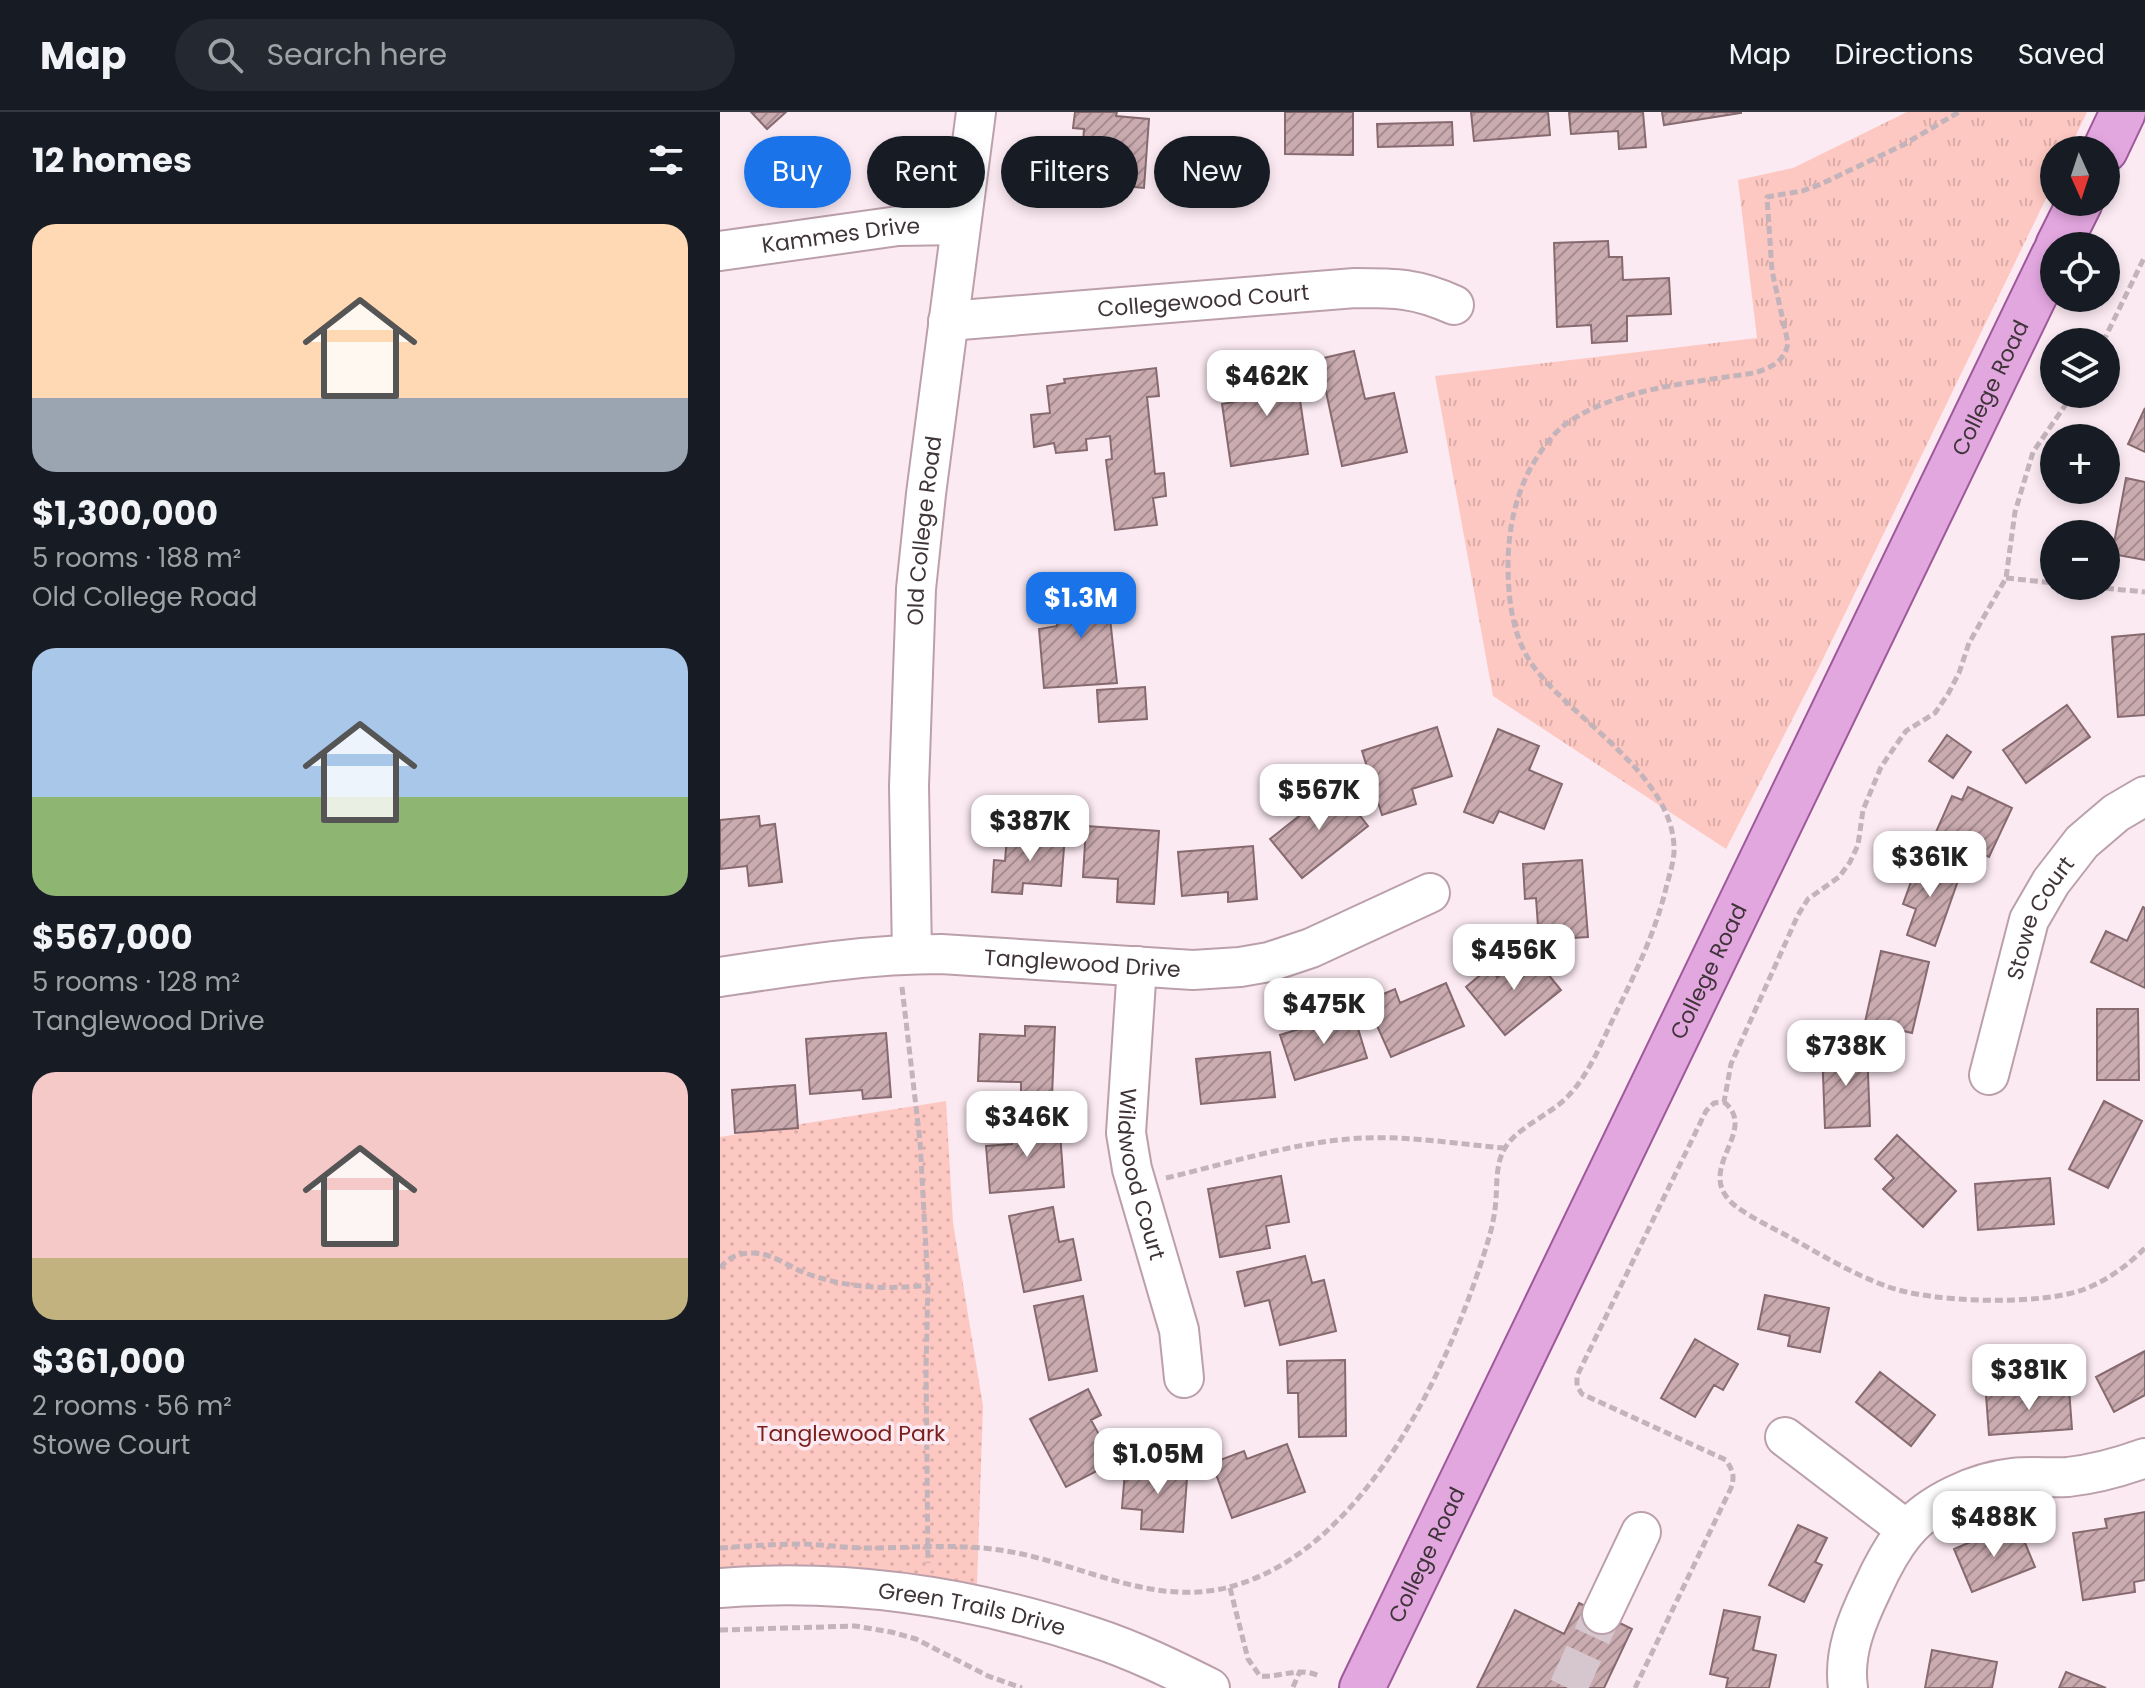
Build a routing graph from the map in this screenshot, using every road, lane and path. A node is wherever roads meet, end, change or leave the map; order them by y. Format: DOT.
graph roads {
  1 [pos="976,112"];
  2 [pos="1959,112"];
  3 [pos="2123,112"];
  4 [pos="2112,136"];
  5 [pos="960,225"];
  6 [pos="720,251"];
  7 [pos="2145,256"];
  8 [pos="2040,284"];
  9 [pos="1454,305"];
  10 [pos="948,321"];
  11 [pos="2110,328"];
  12 [pos="2066,408"];
  13 [pos="2006,578"];
  14 [pos="2040,582"];
  15 [pos="2120,590"];
  16 [pos="2145,592"];
  17 [pos="2145,796"];
  18 [pos="1430,893"];
  19 [pos="906,954"];
  20 [pos="1137,966"];
  21 [pos="720,977"];
  22 [pos="1989,1075"];
  23 [pos="1724,1102"];
  24 [pos="1504,1148"];
  25 [pos="1136,1185"];
  26 [pos="2145,1248"];
  27 [pos="720,1268"];
  28 [pos="928,1285"];
  29 [pos="1184,1378"];
  30 [pos="1785,1437"];
  31 [pos="2145,1458"];
  32 [pos="1907,1530"];
  33 [pos="1641,1532"];
  34 [pos="928,1546"];
  35 [pos="720,1548"];
  36 [pos="720,1588"];
  37 [pos="1230,1588"];
  38 [pos="928,1595"];
  39 [pos="1602,1614"];
  40 [pos="720,1630"];
  41 [pos="1300,1671"];
  42 [pos="1319,1676"];
  43 [pos="1293,1687"];
  44 [pos="1022,1688"];
  45 [pos="1210,1688"];
  46 [pos="1362,1688"];
  47 [pos="1635,1688"];
  48 [pos="1848,1688"];
  1 -- 5 [label="street, Old College Road"];
  2 -- 24 [label="path"];
  3 -- 4 [label="main road"];
  5 -- 6 [label="street, Kammes Drive"];
  5 -- 10 [label="street, Old College Road"];
  7 -- 11 [label="path"];
  8 -- 46 [label="main road, College Road"];
  9 -- 10 [label="street, Collegewood Court"];
  10 -- 19 [label="street, Old College Road"];
  12 -- 13 [label="path"];
  13 -- 14 [label="path"];
  13 -- 23 [label="path"];
  15 -- 16 [label="path"];
  17 -- 22 [label="street, Stowe Court"];
  18 -- 20 [label="street, Tanglewood Drive"];
  19 -- 20 [label="street, Tanglewood Drive"];
  19 -- 21 [label="street, Tanglewood Drive"];
  19 -- 28 [label="path"];
  20 -- 25 [label="street, Wildwood Court"];
  23 -- 26 [label="path"];
  23 -- 47 [label="path"];
  24 -- 25 [label="path"];
  24 -- 37 [label="path"];
  25 -- 29 [label="street, Wildwood Court"];
  27 -- 28 [label="path"];
  28 -- 34 [label="path"];
  30 -- 32 [label="street"];
  31 -- 32 [label="street"];
  32 -- 48 [label="street"];
  33 -- 39 [label="street"];
  34 -- 35 [label="path"];
  34 -- 37 [label="path"];
  34 -- 38 [label="path"];
  36 -- 38 [label="street, Green Trails Drive"];
  37 -- 41 [label="path"];
  38 -- 45 [label="street, Green Trails Drive"];
  40 -- 44 [label="path"];
  41 -- 42 [label="path"];
  41 -- 43 [label="path"];
}
